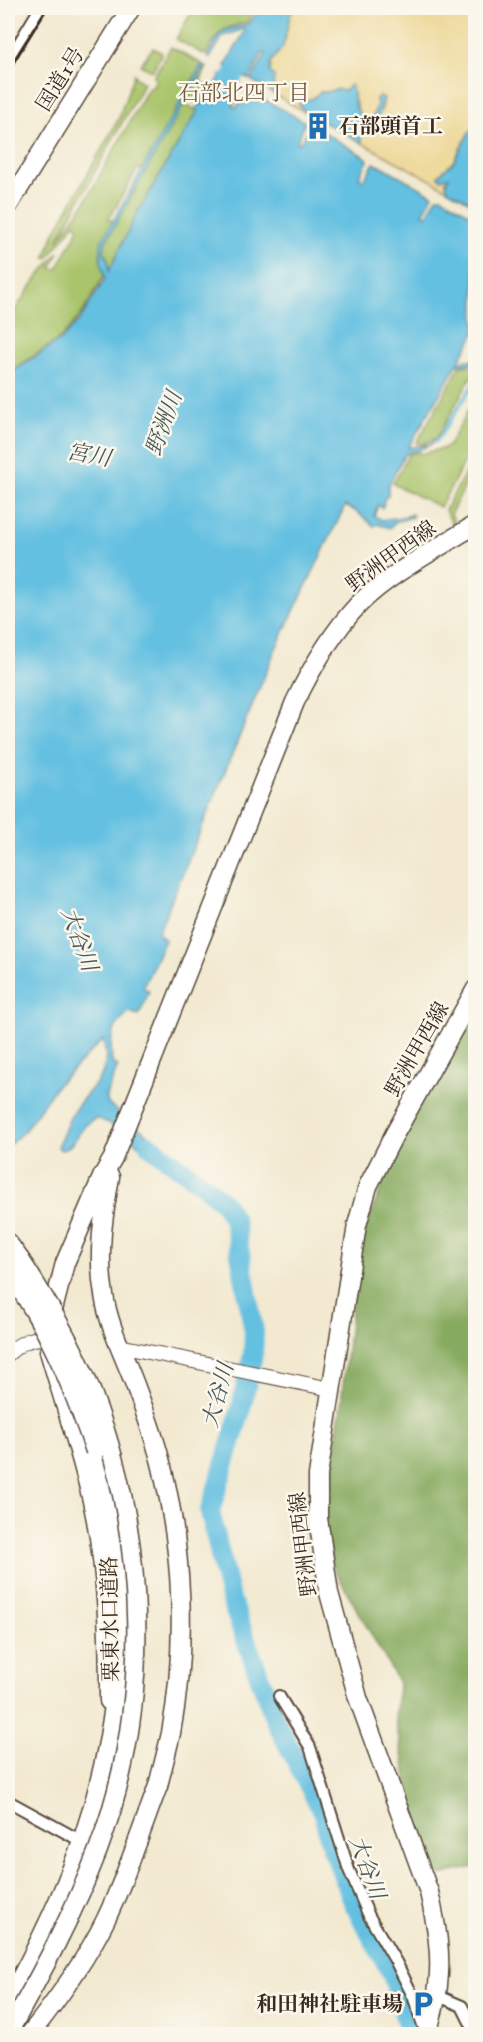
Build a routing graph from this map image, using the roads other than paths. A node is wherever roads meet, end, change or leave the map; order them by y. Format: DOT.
graph roads {
  1 [pos="40,8"];
  2 [pos="131,8"];
  3 [pos="8,61"];
  4 [pos="8,206"];
  5 [pos="476,524"];
  6 [pos="476,989"];
  7 [pos="116,1150"];
  8 [pos="8,1244"];
  9 [pos="8,1270"];
  10 [pos="46,1338"];
  11 [pos="119,1346"];
  12 [pos="8,1354"];
  13 [pos="331,1389"];
  14 [pos="279,1696"];
  15 [pos="107,1754"];
  16 [pos="8,1801"];
  17 [pos="83,1842"];
  18 [pos="436,1995"];
  19 [pos="8,2002"];
  20 [pos="8,2033"];
  21 [pos="30,2034"];
  22 [pos="426,2034"];
  23 [pos="476,2034"];
  1 -- 3 [label="street"];
  2 -- 4 [label="main road, 国道1号"];
  5 -- 7 [label="main road, 野洲甲西線"];
  6 -- 13 [label="main road, 野洲甲西線"];
  7 -- 10 [label="main road, 野洲甲西線"];
  7 -- 11 [label="main road, 野洲甲西線"];
  8 -- 20 [label="main road, 栗東水口道路, bridge"];
  9 -- 15 [label="main road, 栗東水口道路, bridge"];
  10 -- 12 [label="street"];
  10 -- 15 [label="main road"];
  11 -- 13 [label="street"];
  11 -- 21 [label="main road, 野洲甲西線"];
  13 -- 18 [label="main road, 野洲甲西線"];
  14 -- 22 [label="street"];
  15 -- 17 [label="main road, 栗東水口道路"];
  16 -- 17 [label="street"];
  17 -- 19 [label="main road, 栗東水口道路"];
  18 -- 22 [label="main road, 野洲甲西線"];
  18 -- 23 [label="street"];
}
